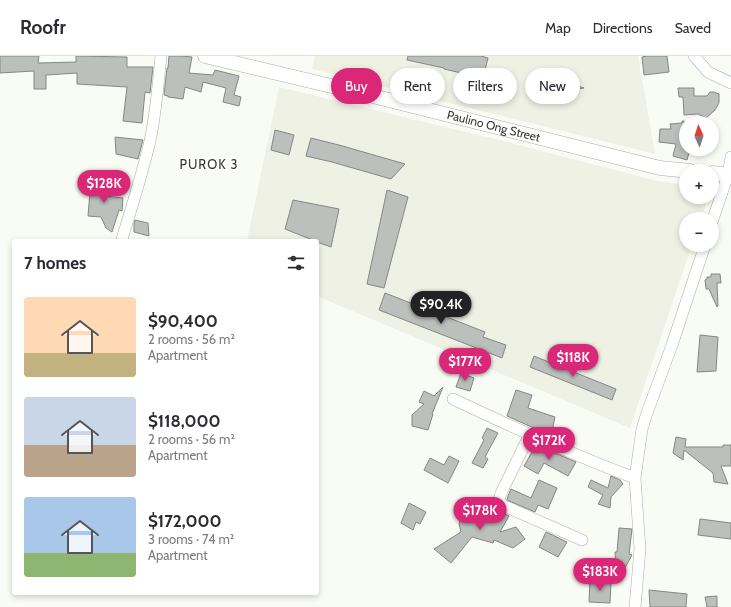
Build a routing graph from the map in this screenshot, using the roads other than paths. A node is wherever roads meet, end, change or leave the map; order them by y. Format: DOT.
graph roads {
  1 [pos="161,56"];
  2 [pos="205,56"];
  3 [pos="694,56"];
  4 [pos="236,60"];
  5 [pos="731,83"];
  6 [pos="731,157"];
  7 [pos="679,170"];
  8 [pos="719,174"];
  9 [pos="729,175"];
  10 [pos="716,212"];
  11 [pos="122,239"];
  12 [pos="703,252"];
  13 [pos="453,399"];
  14 [pos="530,434"];
  15 [pos="634,478"];
  16 [pos="582,540"];
  17 [pos="635,607"];
  1 -- 11 [label="street"];
  2 -- 4 [label="street, Paulino Ong Street"];
  3 -- 5 [label="street"];
  4 -- 7 [label="street, Paulino Ong Street"];
  6 -- 9 [label="street"];
  8 -- 9 [label="street"];
  9 -- 10 [label="street"];
  12 -- 15 [label="street"];
  13 -- 14 [label="street"];
  14 -- 15 [label="street"];
  14 -- 16 [label="street"];
  15 -- 17 [label="street"];
}
